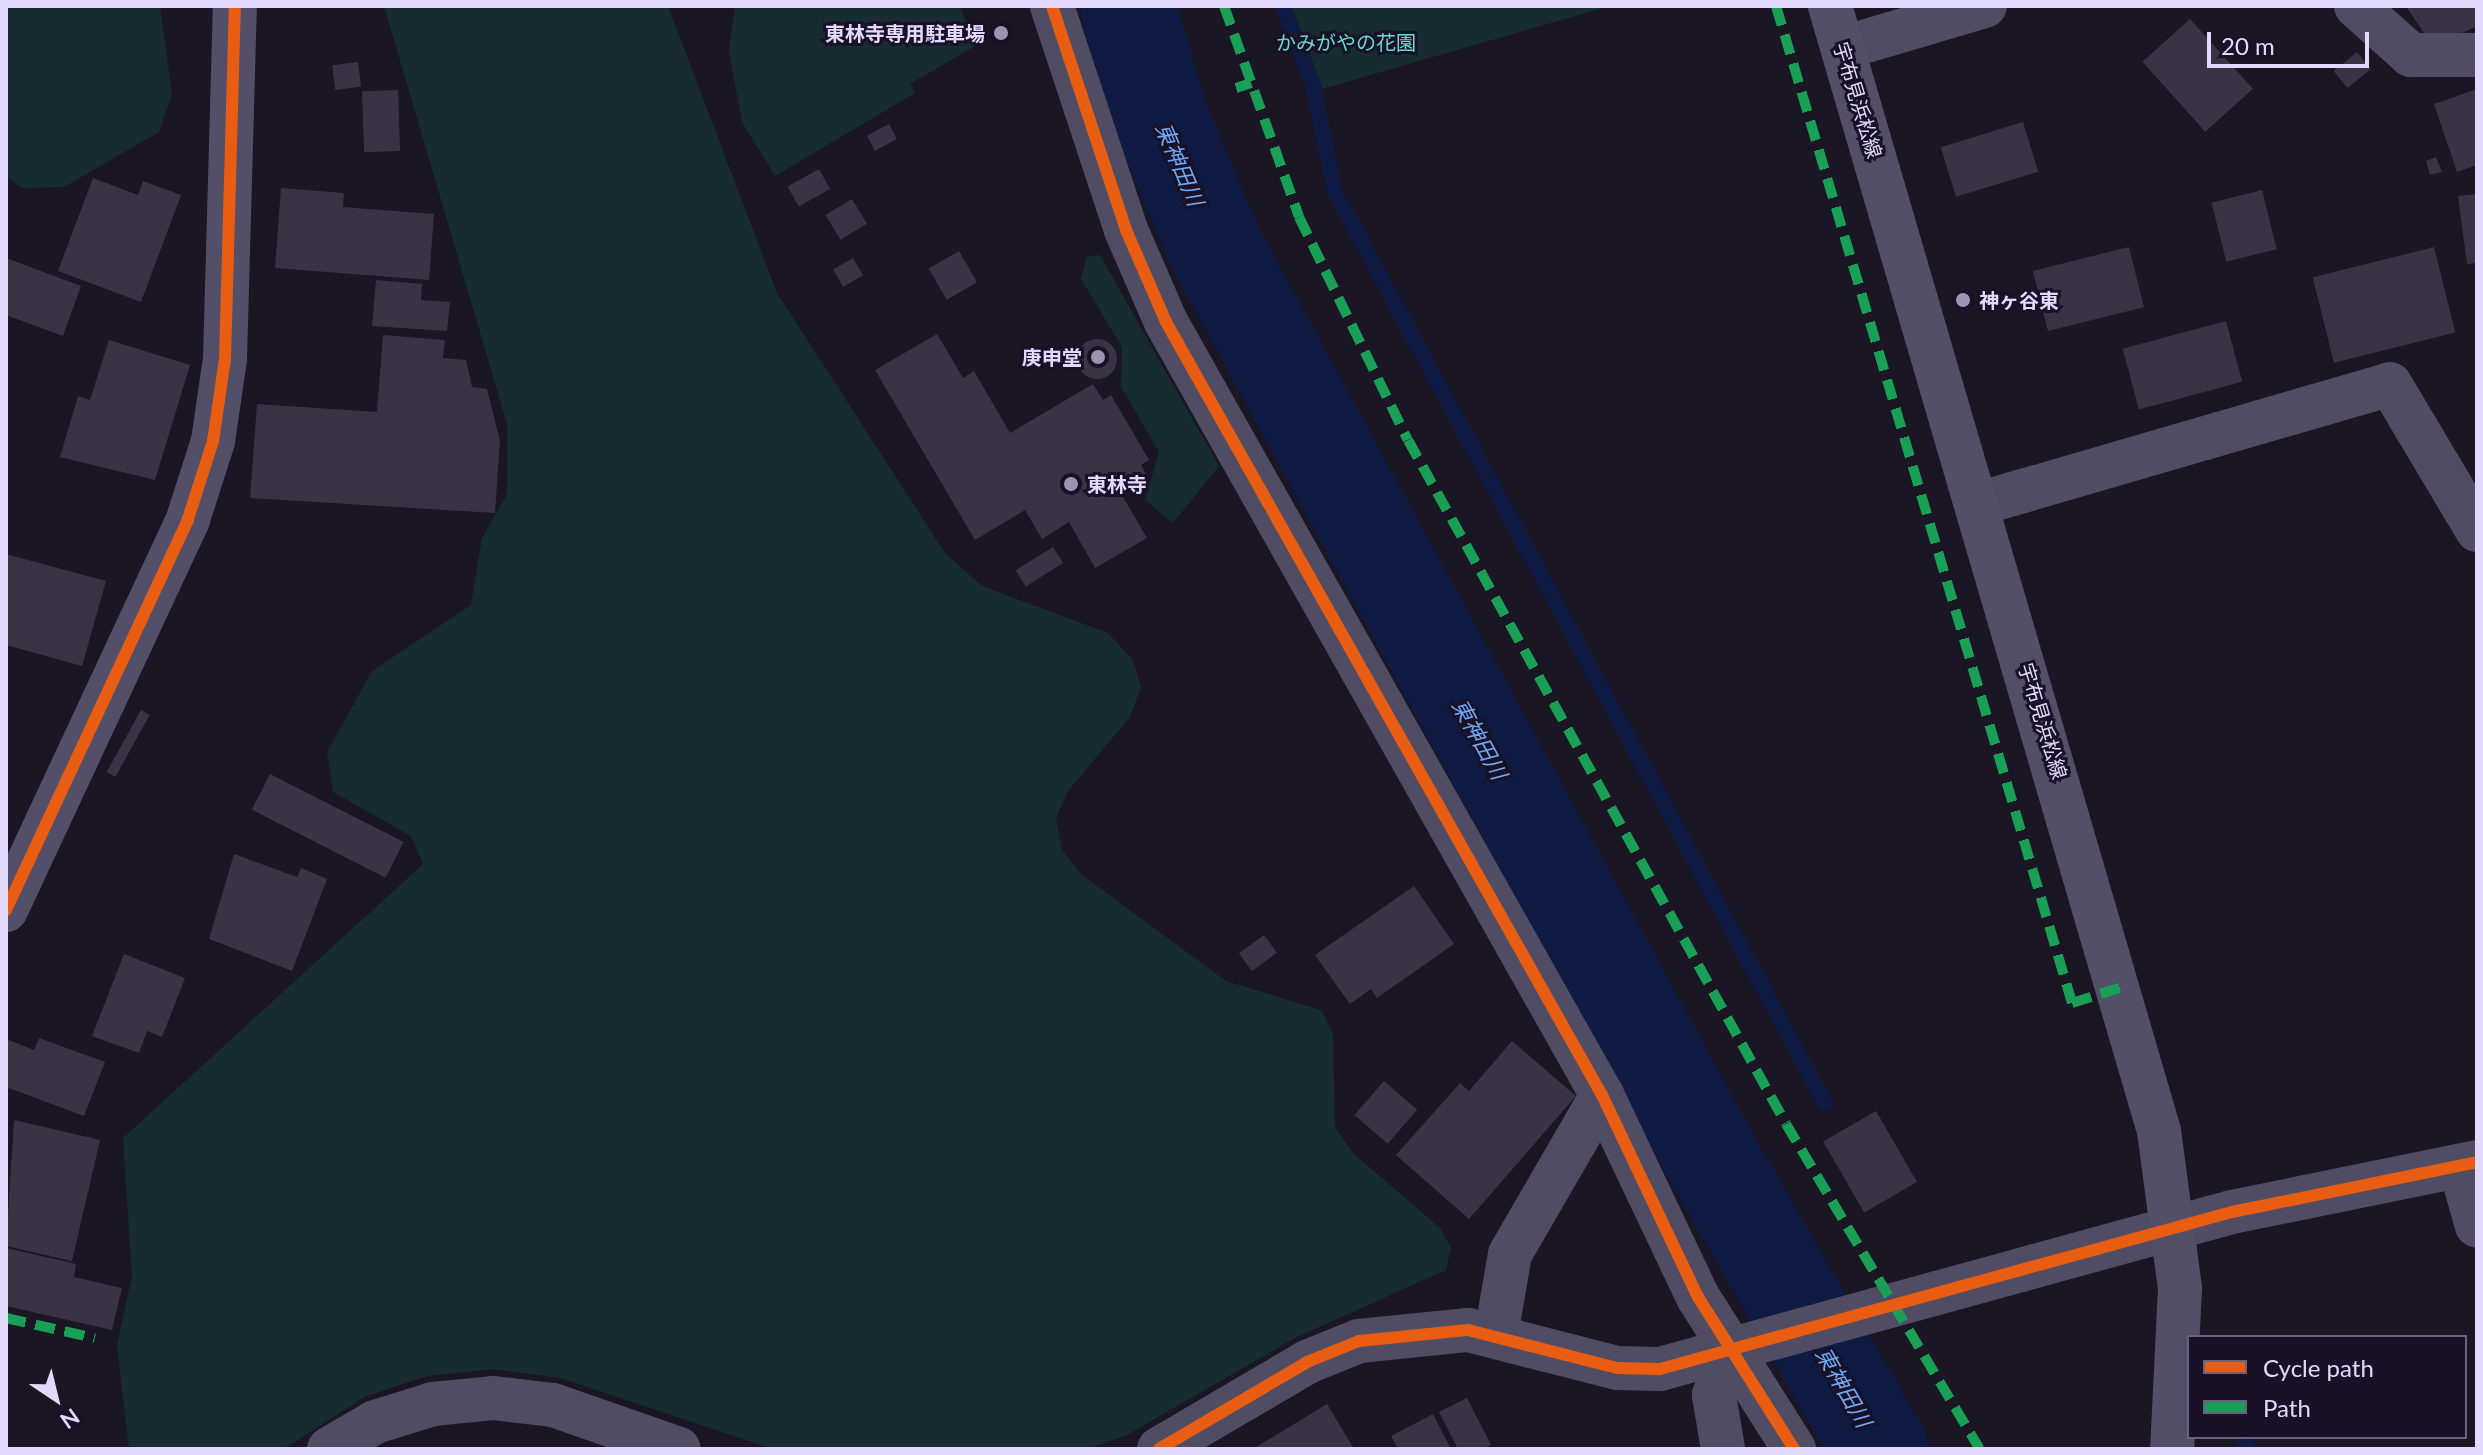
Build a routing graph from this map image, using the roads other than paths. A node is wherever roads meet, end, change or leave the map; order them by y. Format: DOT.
graph roads {
  1 [pos="235,6"];
  2 [pos="1052,6"];
  3 [pos="1830,6"];
  4 [pos="1985,6"];
  5 [pos="2356,6"];
  6 [pos="1843,48"];
  7 [pos="2477,55"];
  8 [pos="1978,504"];
  9 [pos="2477,530"];
  10 [pos="6,910"];
  11 [pos="1602,1095"];
  12 [pos="2469,1164"];
  13 [pos="2477,1226"];
  14 [pos="2175,1230"];
  15 [pos="1496,1335"];
  16 [pos="1740,1348"];
  17 [pos="329,1449"];
  18 [pos="679,1449"];
  19 [pos="1159,1449"];
  20 [pos="1723,1449"];
  21 [pos="1794,1449"];
  22 [pos="2172,1449"];
  1 -- 10 [label="main road"];
  2 -- 11 [label="street"];
  3 -- 6 [label="main road, 宇布見浜松線"];
  4 -- 6 [label="street"];
  5 -- 7 [label="street"];
  6 -- 8 [label="main road, 宇布見浜松線"];
  8 -- 9 [label="street"];
  8 -- 14 [label="main road, 宇布見浜松線"];
  11 -- 15 [label="street"];
  11 -- 16 [label="street"];
  12 -- 13 [label="street"];
  12 -- 14 [label="street"];
  14 -- 16 [label="street"];
  14 -- 22 [label="main road, 宇布見浜松線"];
  15 -- 16 [label="street"];
  15 -- 19 [label="street"];
  16 -- 20 [label="street"];
  16 -- 21 [label="street"];
  17 -- 18 [label="street"];
}
